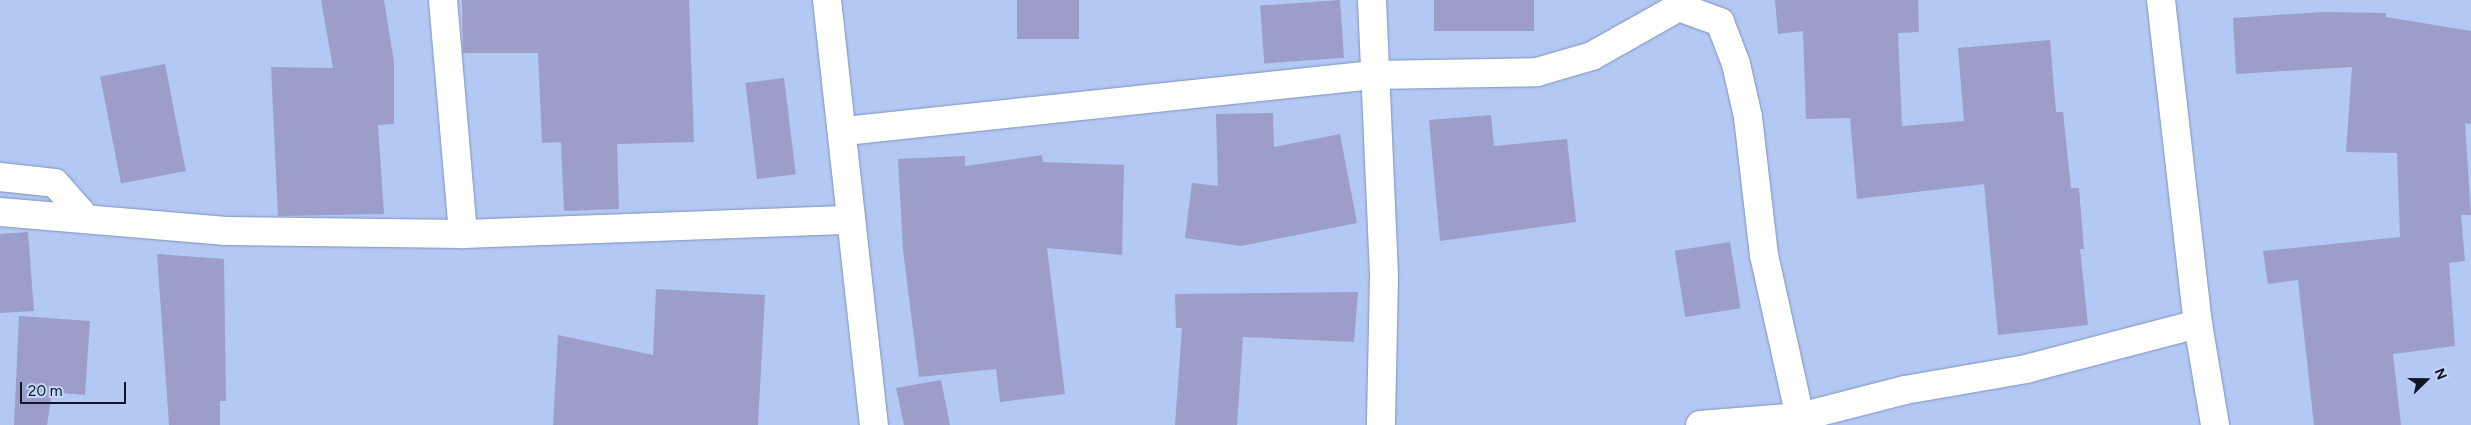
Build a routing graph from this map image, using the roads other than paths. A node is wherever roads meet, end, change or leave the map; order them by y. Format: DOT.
graph roads {
  1 [pos="443,0"];
  2 [pos="827,0"];
  3 [pos="1372,0"];
  4 [pos="2161,0"];
  5 [pos="1373,75"];
  6 [pos="845,131"];
  7 [pos="0,177"];
  8 [pos="0,212"];
  9 [pos="84,216"];
  10 [pos="851,220"];
  11 [pos="463,234"];
  12 [pos="2198,324"];
  13 [pos="1800,417"];
  14 [pos="874,425"];
  15 [pos="1382,425"];
  16 [pos="1700,425"];
  17 [pos="2215,425"];
  1 -- 11 [label="street"];
  2 -- 6 [label="street"];
  3 -- 5 [label="street"];
  4 -- 12 [label="street"];
  5 -- 6 [label="street"];
  5 -- 13 [label="street"];
  5 -- 15 [label="street"];
  6 -- 10 [label="street"];
  7 -- 9 [label="street"];
  8 -- 9 [label="street"];
  9 -- 11 [label="street"];
  10 -- 11 [label="street"];
  10 -- 14 [label="street"];
  12 -- 13 [label="street"];
  12 -- 17 [label="street"];
  13 -- 16 [label="street"];
}
